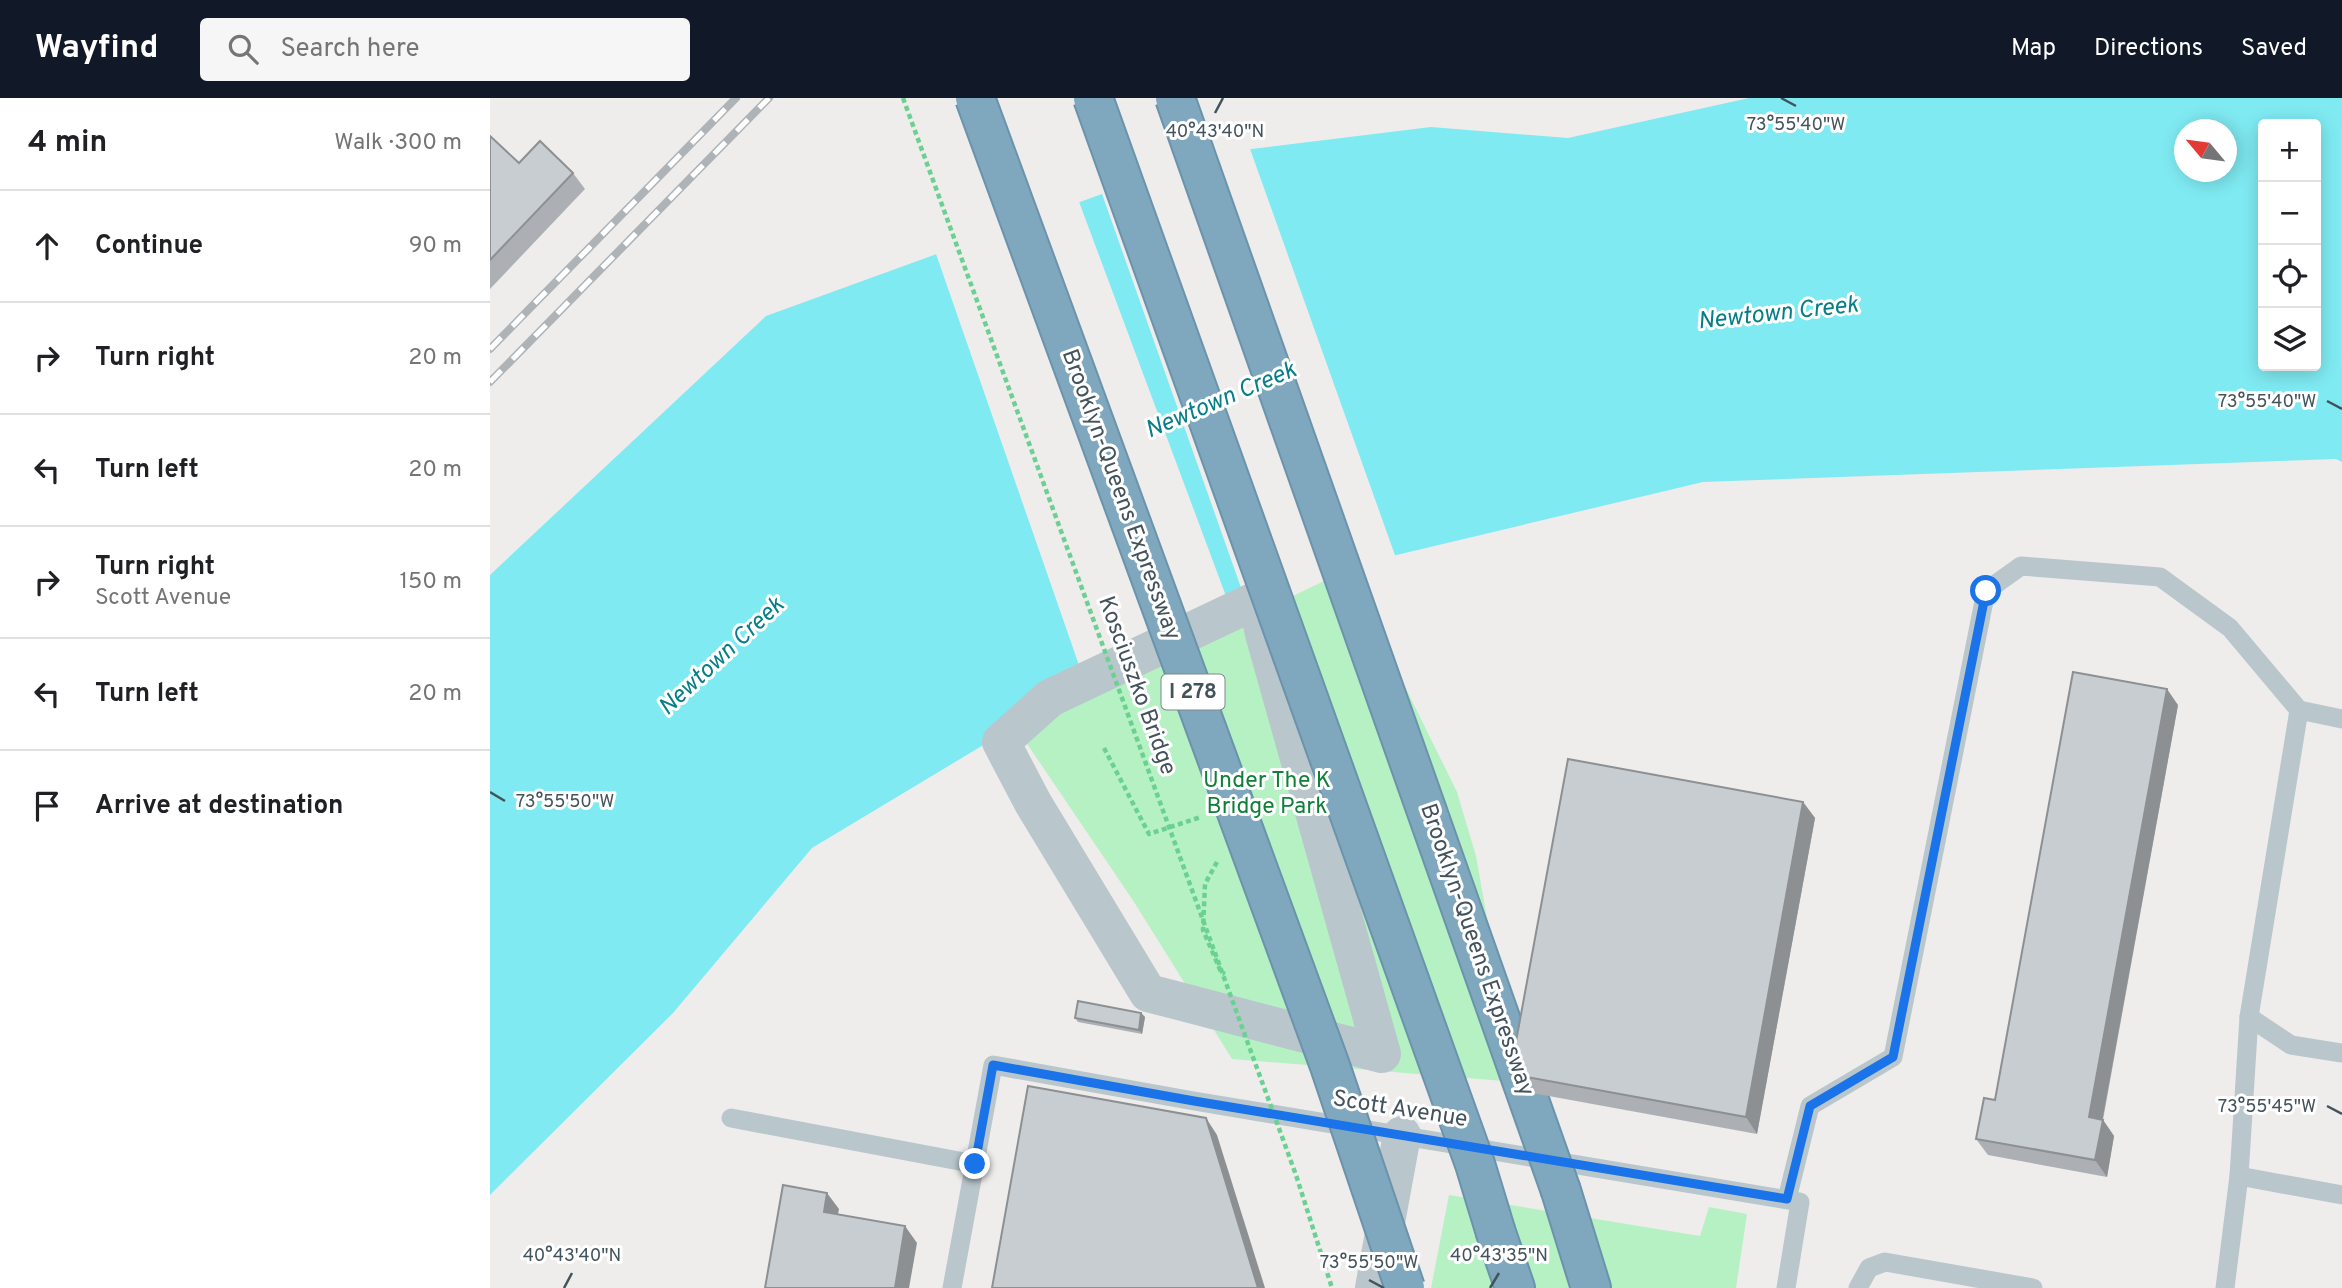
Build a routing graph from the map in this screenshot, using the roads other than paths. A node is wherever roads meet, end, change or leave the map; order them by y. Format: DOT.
graph roads {
  1 [pos="975,98"];
  2 [pos="1093,98"];
  3 [pos="1175,98"];
  4 [pos="2299,710"];
  5 [pos="2342,719"];
  6 [pos="1001,742"];
  7 [pos="2249,1017"];
  8 [pos="2342,1053"];
  9 [pos="731,1118"];
  10 [pos="1402,1135"];
  11 [pos="975,1164"];
  12 [pos="2239,1176"];
  13 [pos="2342,1195"];
  14 [pos="1794,1201"];
  15 [pos="952,1288"];
  16 [pos="1374,1288"];
  17 [pos="1405,1288"];
  18 [pos="1515,1288"];
  19 [pos="1591,1288"];
  20 [pos="1786,1288"];
  21 [pos="1858,1288"];
  22 [pos="2033,1288"];
  23 [pos="2225,1288"];
  1 -- 17 [label="highway, Brooklyn-Queens Expressway / I 278, bridge"];
  2 -- 18 [label="highway, bridge"];
  3 -- 19 [label="highway, Brooklyn-Queens Expressway, bridge"];
  4 -- 5 [label="lane"];
  4 -- 7 [label="lane"];
  4 -- 14 [label="lane"];
  6 -- 6 [label="street"];
  7 -- 8 [label="lane"];
  7 -- 12 [label="lane"];
  9 -- 11 [label="lane"];
  10 -- 11 [label="lane, Scott Avenue"];
  10 -- 14 [label="lane, Scott Avenue"];
  10 -- 16 [label="street"];
  11 -- 15 [label="lane"];
  12 -- 13 [label="lane"];
  12 -- 23 [label="lane"];
  14 -- 20 [label="lane"];
  21 -- 22 [label="lane"];
}
